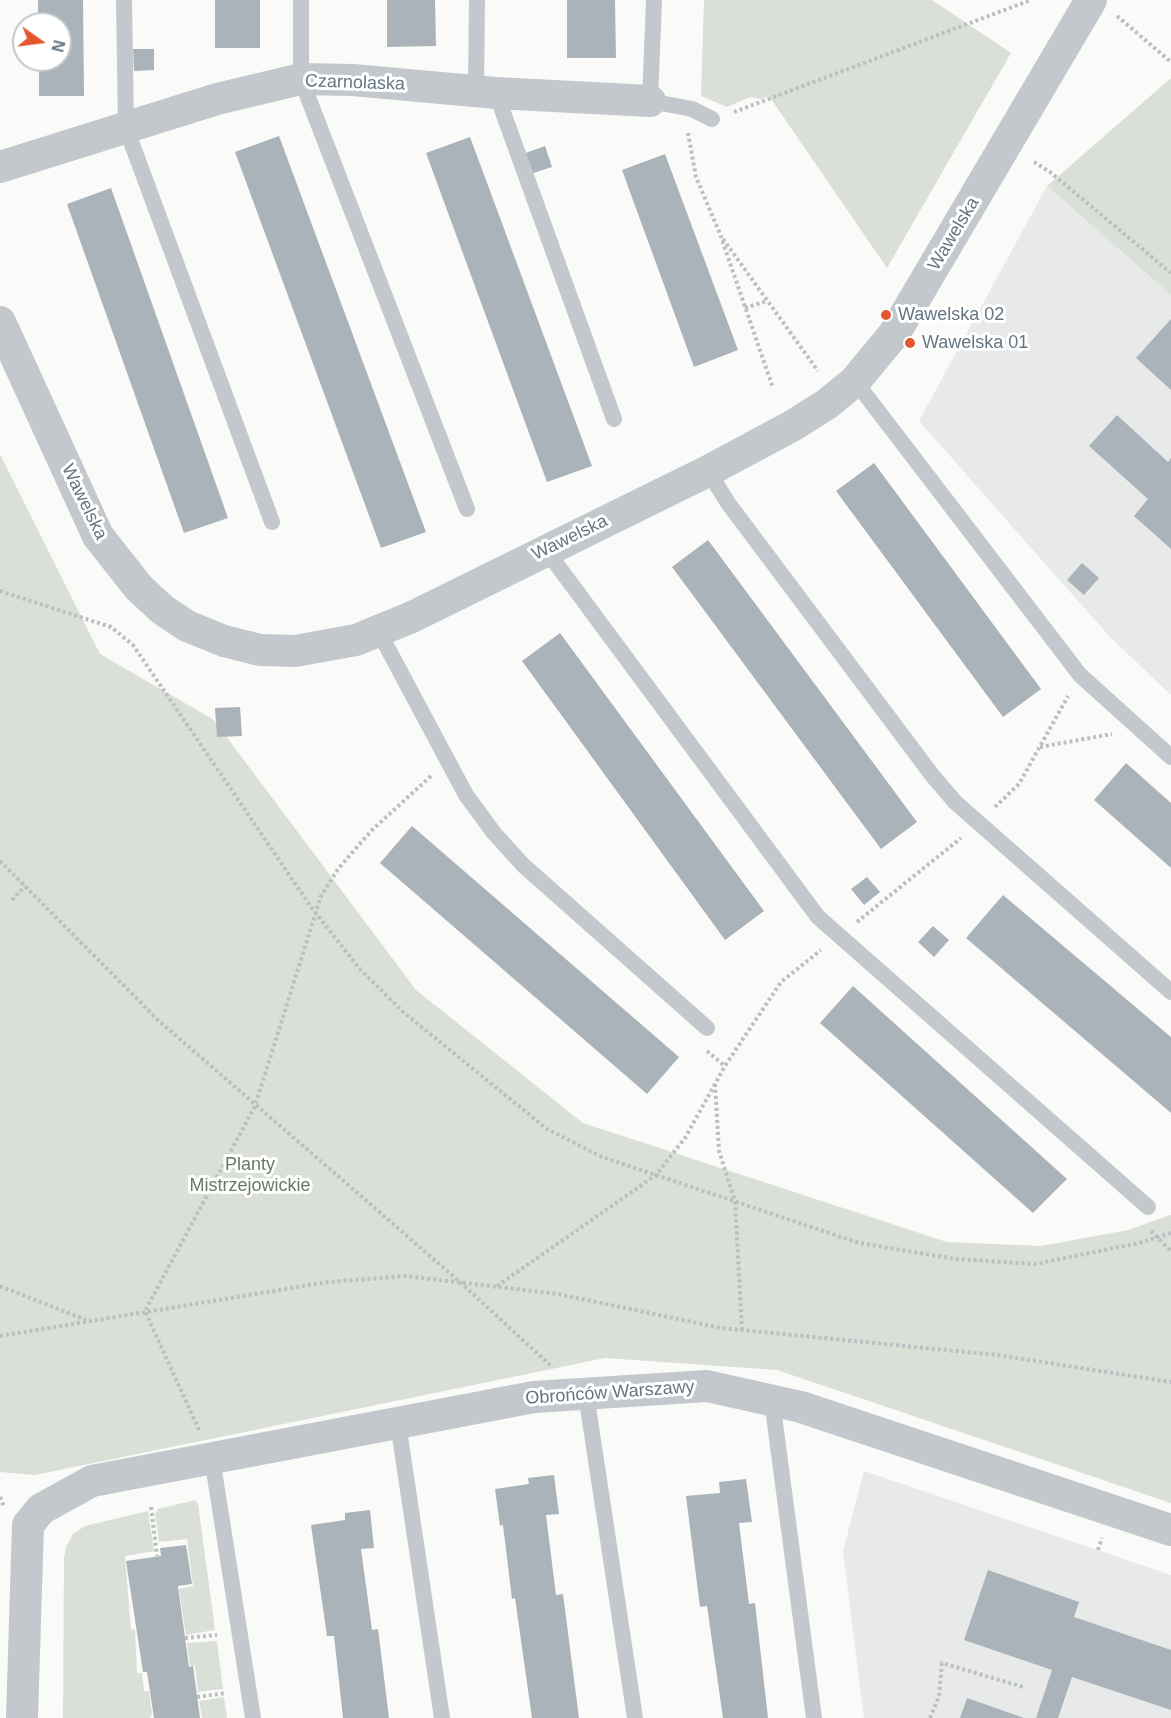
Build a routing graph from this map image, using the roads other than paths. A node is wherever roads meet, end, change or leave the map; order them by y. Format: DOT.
graph roads {
  1 [pos="124,0"];
  2 [pos="301,0"];
  3 [pos="477,0"];
  4 [pos="654,0"];
  5 [pos="1091,0"];
  6 [pos="301,79"];
  7 [pos="486,91"];
  8 [pos="651,101"];
  9 [pos="712,119"];
  10 [pos="126,128"];
  11 [pos="0,167"];
  12 [pos="0,322"];
  13 [pos="9,364"];
  14 [pos="855,381"];
  15 [pos="614,419"];
  16 [pos="708,471"];
  17 [pos="467,509"];
  18 [pos="272,522"];
  19 [pos="546,550"];
  20 [pos="379,632"];
  21 [pos="1171,757"];
  22 [pos="1171,992"];
  23 [pos="707,1028"];
  24 [pos="1148,1207"];
  25 [pos="586,1394"];
  26 [pos="772,1401"];
  27 [pos="398,1423"];
  28 [pos="212,1458"];
  29 [pos="1171,1530"];
  30 [pos="22,1718"];
  31 [pos="253,1718"];
  32 [pos="442,1718"];
  33 [pos="635,1718"];
  34 [pos="814,1718"];
  1 -- 10 [label="lane"];
  2 -- 6 [label="lane"];
  3 -- 7 [label="lane"];
  4 -- 8 [label="lane"];
  5 -- 14 [label="street, Wawelska"];
  6 -- 7 [label="street, Czarnolaska"];
  6 -- 10 [label="street, Czarnolaska"];
  6 -- 17 [label="lane"];
  7 -- 8 [label="street, Czarnolaska"];
  7 -- 15 [label="lane"];
  8 -- 9 [label="lane"];
  10 -- 11 [label="street, Czarnolaska"];
  10 -- 18 [label="lane"];
  12 -- 13 [label="street, Wawelska"];
  13 -- 20 [label="street, Wawelska"];
  14 -- 16 [label="street, Wawelska"];
  14 -- 21 [label="lane"];
  16 -- 19 [label="street, Wawelska"];
  16 -- 22 [label="lane"];
  19 -- 20 [label="street, Wawelska"];
  19 -- 24 [label="lane"];
  20 -- 23 [label="lane"];
  25 -- 26 [label="street, Obrońców Warszawy"];
  25 -- 27 [label="street, Obrońców Warszawy"];
  25 -- 33 [label="lane"];
  26 -- 29 [label="street, Obrońców Warszawy"];
  26 -- 34 [label="lane"];
  27 -- 28 [label="street, Obrońców Warszawy"];
  27 -- 32 [label="lane"];
  28 -- 30 [label="street, Obrońców Warszawy"];
  28 -- 31 [label="lane"];
}
